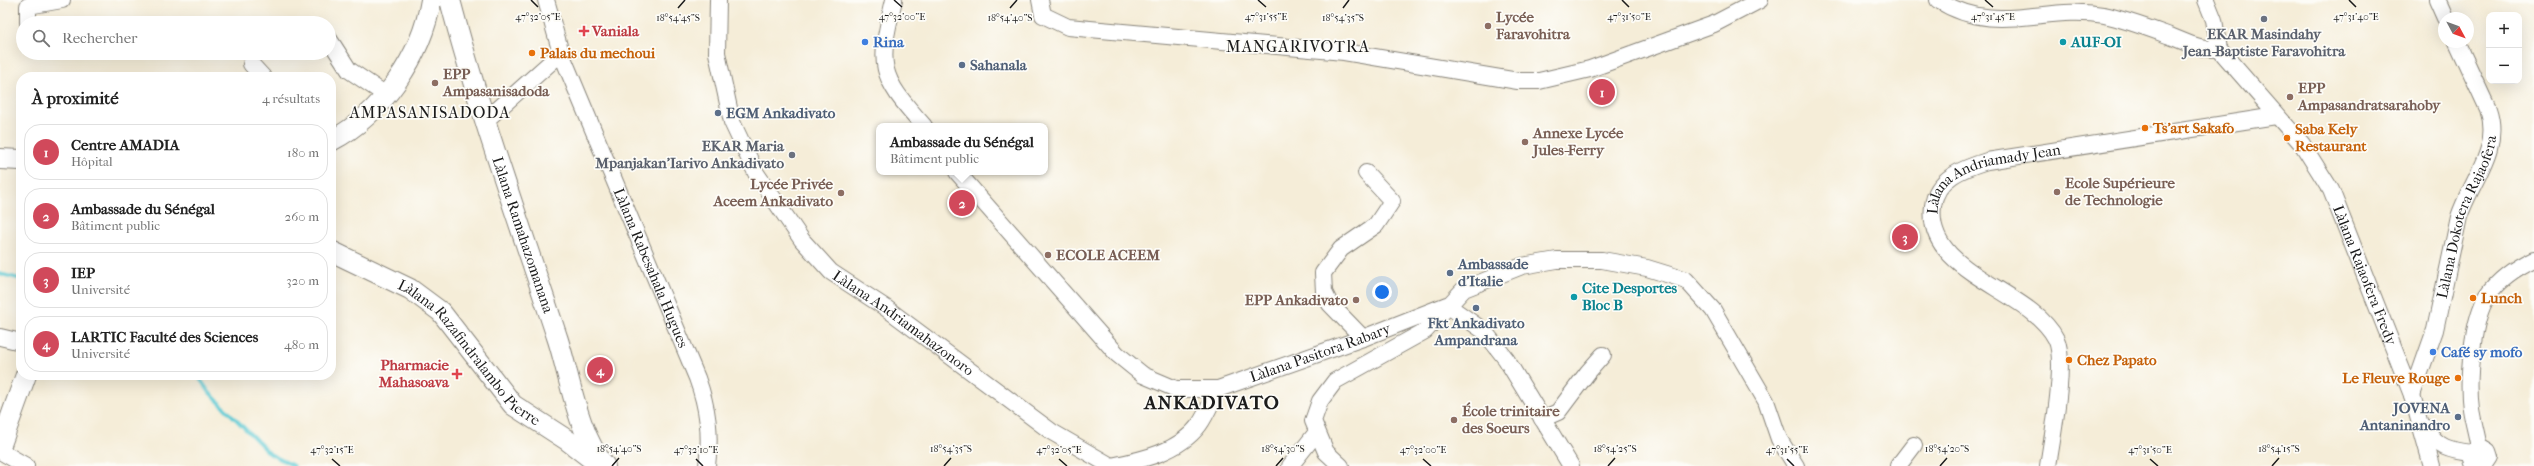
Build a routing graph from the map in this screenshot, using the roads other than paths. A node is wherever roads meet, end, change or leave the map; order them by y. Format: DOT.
graph roads {
  1 [pos="62,0"];
  2 [pos="546,0"];
  3 [pos="718,0"];
  4 [pos="894,0"];
  5 [pos="1040,0"];
  6 [pos="1760,0"];
  7 [pos="1938,0"];
  8 [pos="2206,0"];
  9 [pos="2437,0"];
  10 [pos="451,2"];
  11 [pos="430,3"];
  12 [pos="2442,12"];
  13 [pos="28,16"];
  14 [pos="2459,48"];
  15 [pos="2219,49"];
  16 [pos="336,50"];
  17 [pos="561,53"];
  18 [pos="252,64"];
  19 [pos="259,72"];
  20 [pos="386,95"];
  21 [pos="2276,116"];
  22 [pos="485,121"];
  23 [pos="921,123"];
  24 [pos="336,138"];
  25 [pos="0,159"];
  26 [pos="16,160"];
  27 [pos="1366,173"];
  28 [pos="960,175"];
  29 [pos="336,253"];
  30 [pos="2534,259"];
  31 [pos="1447,305"];
  32 [pos="0,337"];
  33 [pos="1363,338"];
  34 [pos="16,341"];
  35 [pos="1603,355"];
  36 [pos="24,380"];
  37 [pos="1218,389"];
  38 [pos="2412,395"];
  39 [pos="1542,419"];
  40 [pos="583,423"];
  41 [pos="1317,432"];
  42 [pos="561,443"];
  43 [pos="1914,445"];
  44 [pos="0,446"];
  45 [pos="2427,448"];
  46 [pos="0,451"];
  47 [pos="2481,460"];
  48 [pos="26,466"];
  49 [pos="586,466"];
  50 [pos="600,466"];
  51 [pos="605,466"];
  52 [pos="707,466"];
  53 [pos="1290,466"];
  54 [pos="1341,466"];
  55 [pos="1571,466"];
  56 [pos="1796,466"];
  57 [pos="1898,466"];
  58 [pos="2048,466"];
  59 [pos="2432,466"];
  1 -- 13 [label="street"];
  2 -- 17 [label="street"];
  3 -- 37 [label="street, Làlana Andriamahazonoro"];
  4 -- 23 [label="street"];
  5 -- 6 [label="street"];
  7 -- 15 [label="street"];
  8 -- 15 [label="street"];
  9 -- 12 [label="street"];
  10 -- 11 [label="main road"];
  10 -- 22 [label="main road, Làlana Ramahazomanana"];
  11 -- 20 [label="main road"];
  14 -- 38 [label="street, Làlana Dokotera Rajaofera"];
  15 -- 21 [label="street, Làlana Rajaofera Fredy"];
  16 -- 20 [label="street"];
  17 -- 22 [label="street"];
  17 -- 52 [label="street, Làlana Rabesahala Hugues"];
  18 -- 19 [label="street"];
  20 -- 24 [label="main road"];
  21 -- 38 [label="street, Làlana Rajaofera Fredy"];
  21 -- 58 [label="street, Làlana Andriamady Jean"];
  22 -- 40 [label="main road, Làlana Ramahazomanana"];
  25 -- 26 [label="main road"];
  27 -- 33 [label="street"];
  28 -- 37 [label="street, Làlana Pasitora Rabary"];
  29 -- 42 [label="main road, Làlana Razafindralambo Pierre"];
  30 -- 47 [label="street"];
  31 -- 33 [label="street, Làlana Pasitora Rabary"];
  31 -- 39 [label="street"];
  31 -- 41 [label="street"];
  31 -- 56 [label="street"];
  32 -- 34 [label="street"];
  33 -- 37 [label="street, Làlana Pasitora Rabary"];
  35 -- 39 [label="street"];
  36 -- 44 [label="main road"];
  38 -- 45 [label="street, Làlana Rajaofera Fredy"];
  38 -- 47 [label="street"];
  39 -- 55 [label="street"];
  40 -- 42 [label="main road"];
  40 -- 51 [label="main road, Làlana Ramahazomanana"];
  41 -- 53 [label="street"];
  41 -- 54 [label="street"];
  42 -- 49 [label="main road"];
  42 -- 50 [label="main road"];
  43 -- 57 [label="street"];
  45 -- 47 [label="street"];
  45 -- 59 [label="street, Làlana Rajaofera Fredy"];
  46 -- 48 [label="street"];
}
